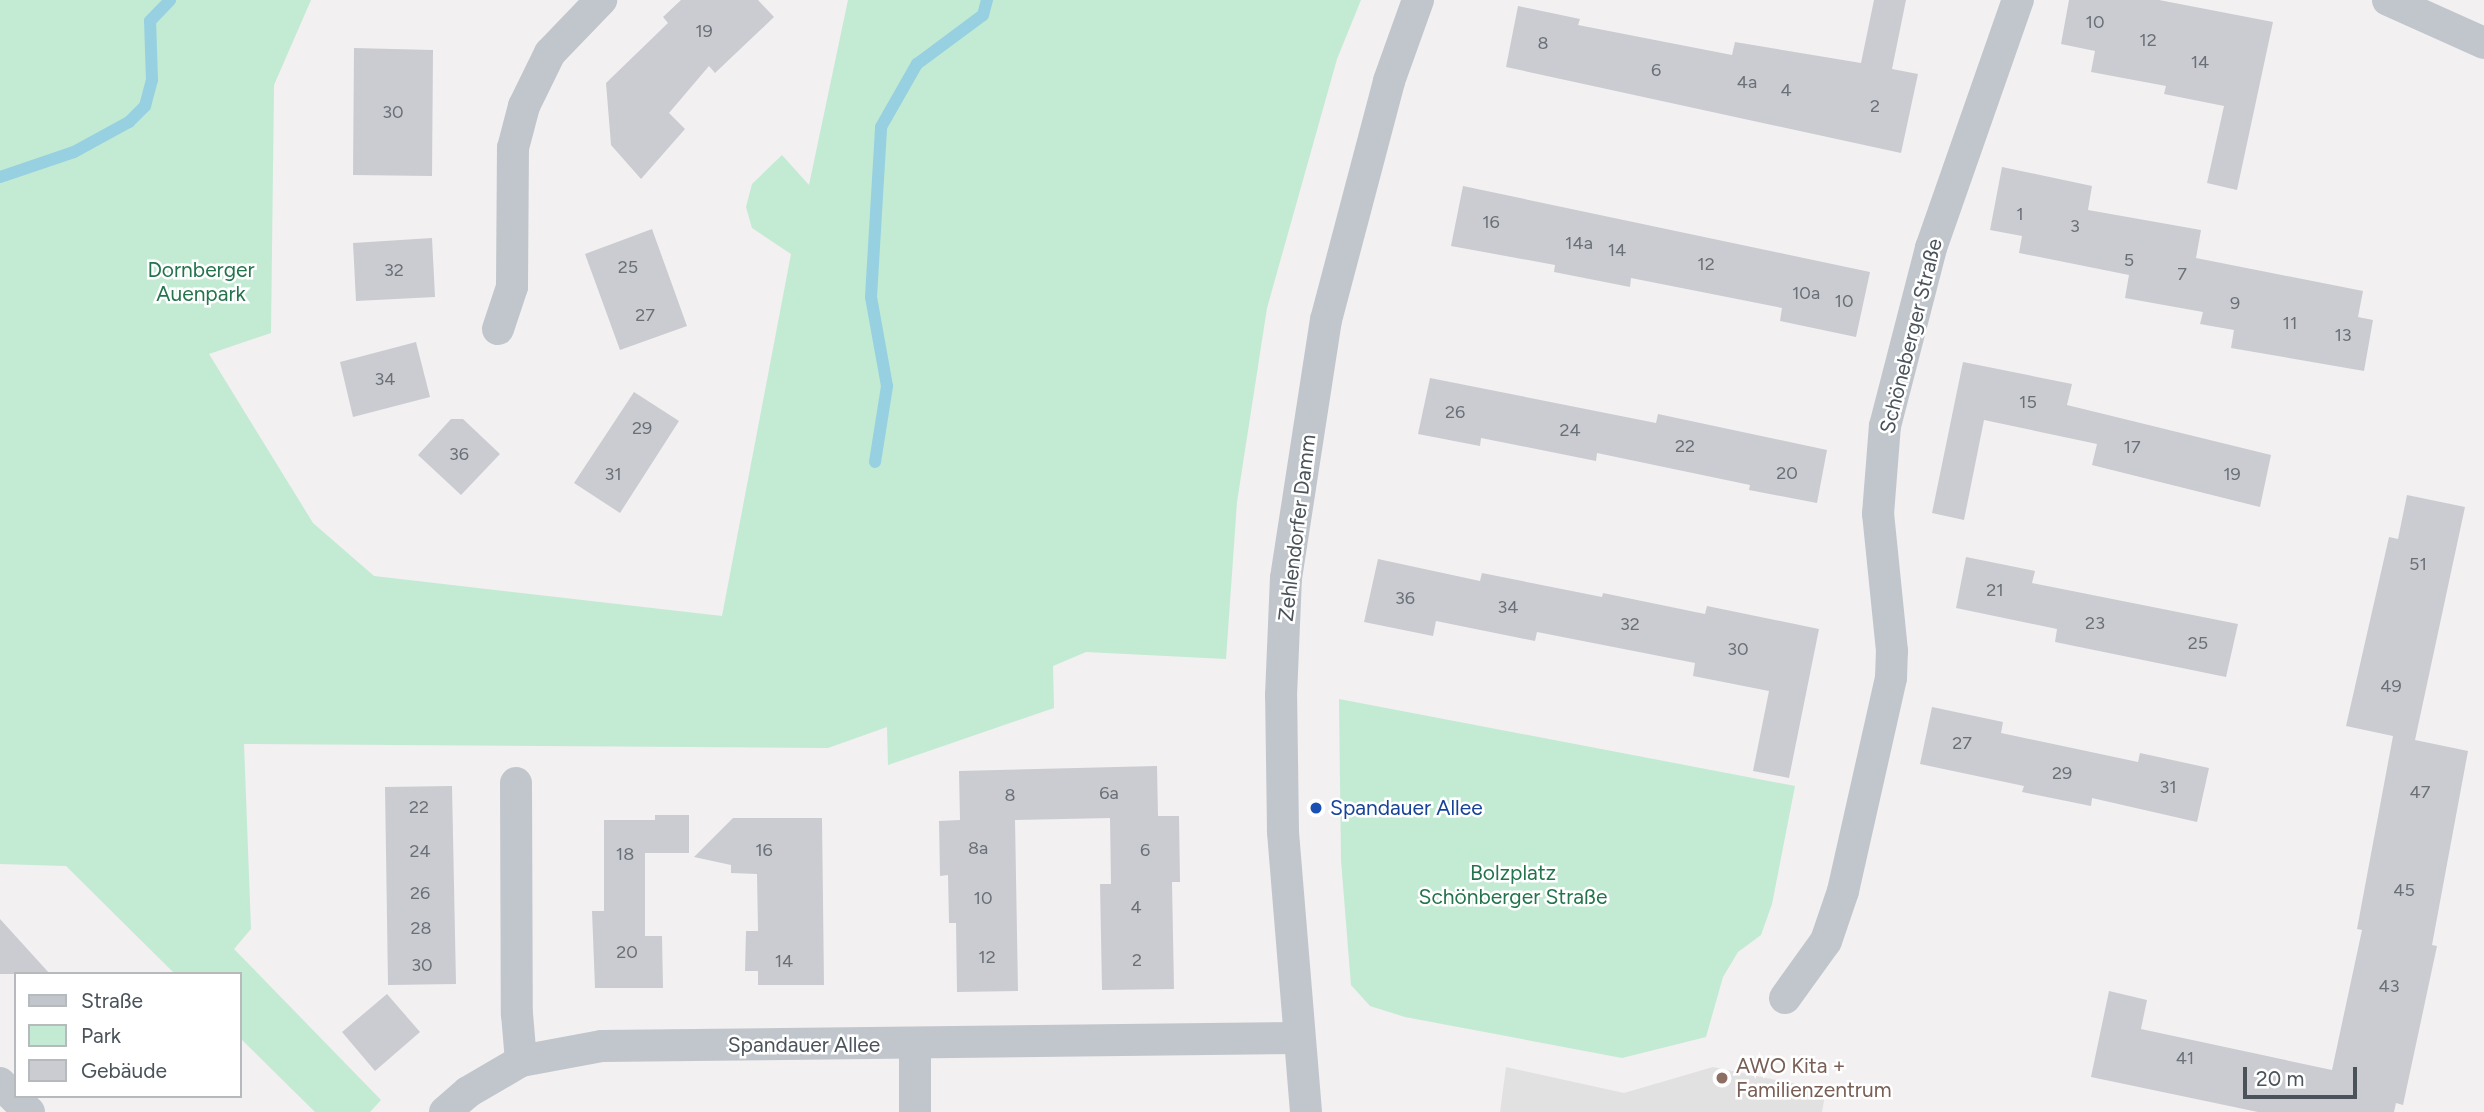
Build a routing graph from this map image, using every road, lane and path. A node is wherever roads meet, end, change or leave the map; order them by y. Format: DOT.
graph roads {
  1 [pos="601,0"];
  2 [pos="1418,0"];
  3 [pos="2018,0"];
  4 [pos="2388,0"];
  5 [pos="2484,43"];
  6 [pos="498,329"];
  7 [pos="516,783"];
  8 [pos="1784,998"];
  9 [pos="1298,1038"];
  10 [pos="915,1044"];
  11 [pos="522,1061"];
  12 [pos="0,1083"];
  13 [pos="14,1097"];
  14 [pos="15,1098"];
  15 [pos="29,1112"];
  16 [pos="445,1112"];
  17 [pos="915,1112"];
  18 [pos="1306,1112"];
  1 -- 6 [label="street"];
  2 -- 9 [label="street, Zehlendorfer Damm"];
  3 -- 8 [label="street, Schöneberger Straße"];
  4 -- 5 [label="street"];
  7 -- 11 [label="street"];
  9 -- 10 [label="street, Spandauer Allee"];
  9 -- 18 [label="street, Zehlendorfer Damm"];
  10 -- 11 [label="street, Spandauer Allee"];
  10 -- 17 [label="street"];
  11 -- 16 [label="street, Spandauer Allee"];
  12 -- 13 [label="street"];
  14 -- 15 [label="street"];
}
